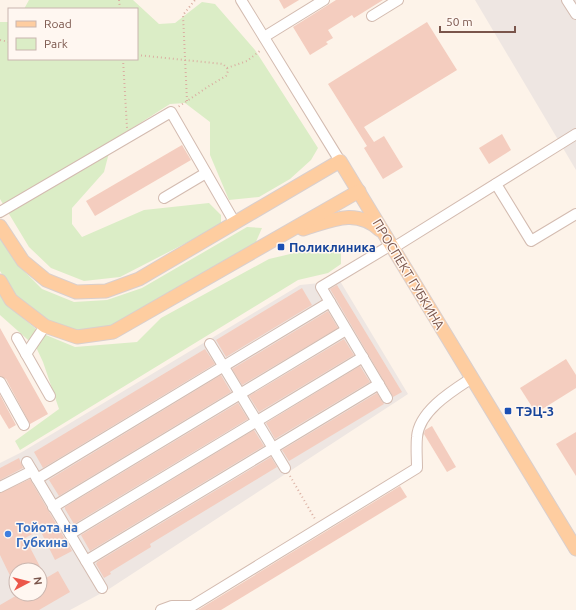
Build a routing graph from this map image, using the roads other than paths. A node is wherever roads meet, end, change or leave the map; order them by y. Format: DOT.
graph roads {
  1 [pos="241,0"];
  2 [pos="324,0"];
  3 [pos="398,0"];
  4 [pos="567,0"];
  5 [pos="575,11"];
  6 [pos="372,16"];
  7 [pos="266,41"];
  8 [pos="576,134"];
  9 [pos="340,161"];
  10 [pos="206,173"];
  11 [pos="496,184"];
  12 [pos="359,190"];
  13 [pos="164,198"];
  14 [pos="0,212"];
  15 [pos="576,214"];
  16 [pos="236,223"];
  17 [pos="0,226"];
  18 [pos="282,235"];
  19 [pos="390,243"];
  20 [pos="0,282"];
  21 [pos="330,302"];
  22 [pos="44,326"];
  23 [pos="346,330"];
  24 [pos="17,338"];
  25 [pos="210,344"];
  26 [pos="26,354"];
  27 [pos="363,357"];
  28 [pos="224,366"];
  29 [pos="472,378"];
  30 [pos="0,382"];
  31 [pos="379,384"];
  32 [pos="240,394"];
  33 [pos="50,396"];
  34 [pos="387,398"];
  35 [pos="257,421"];
  36 [pos="24,425"];
  37 [pos="273,448"];
  38 [pos="27,462"];
  39 [pos="285,468"];
  40 [pos="35,475"];
  41 [pos="0,487"];
  42 [pos="53,507"];
  43 [pos="70,534"];
  44 [pos="574,541"];
  45 [pos="86,562"];
  46 [pos="102,588"];
  47 [pos="161,610"];
  1 -- 7 [label="street, ПРОСПЕКТ ГУБКИНА"];
  2 -- 7 [label="street"];
  3 -- 6 [label="street"];
  4 -- 5 [label="street"];
  7 -- 9 [label="street, ПРОСПЕКТ ГУБКИНА"];
  8 -- 11 [label="street"];
  9 -- 12 [label="main road, ПРОСПЕКТ ГУБКИНА"];
  9 -- 16 [label="main road"];
  10 -- 13 [label="street"];
  10 -- 14 [label="street"];
  10 -- 16 [label="street"];
  11 -- 15 [label="street"];
  11 -- 19 [label="street"];
  12 -- 18 [label="main road"];
  12 -- 19 [label="main road, ПРОСПЕКТ ГУБКИНА"];
  16 -- 17 [label="main road"];
  18 -- 19 [label="main road"];
  18 -- 22 [label="main road"];
  19 -- 21 [label="street"];
  19 -- 29 [label="main road, ПРОСПЕКТ ГУБКИНА"];
  20 -- 22 [label="main road"];
  21 -- 23 [label="street"];
  21 -- 28 [label="street"];
  22 -- 26 [label="street"];
  23 -- 27 [label="street"];
  23 -- 32 [label="street"];
  24 -- 26 [label="street"];
  25 -- 28 [label="street"];
  26 -- 33 [label="street"];
  27 -- 31 [label="street"];
  27 -- 35 [label="street"];
  28 -- 32 [label="street"];
  28 -- 40 [label="street"];
  29 -- 44 [label="main road, ПРОСПЕКТ ГУБКИНА"];
  29 -- 47 [label="street"];
  30 -- 36 [label="street"];
  31 -- 34 [label="street"];
  31 -- 37 [label="street"];
  32 -- 35 [label="street"];
  32 -- 42 [label="street"];
  35 -- 37 [label="street"];
  35 -- 43 [label="street"];
  37 -- 39 [label="street"];
  37 -- 45 [label="street"];
  38 -- 40 [label="street"];
  40 -- 41 [label="street"];
  40 -- 42 [label="street"];
  42 -- 43 [label="street"];
  43 -- 45 [label="street"];
  45 -- 46 [label="street"];
}
